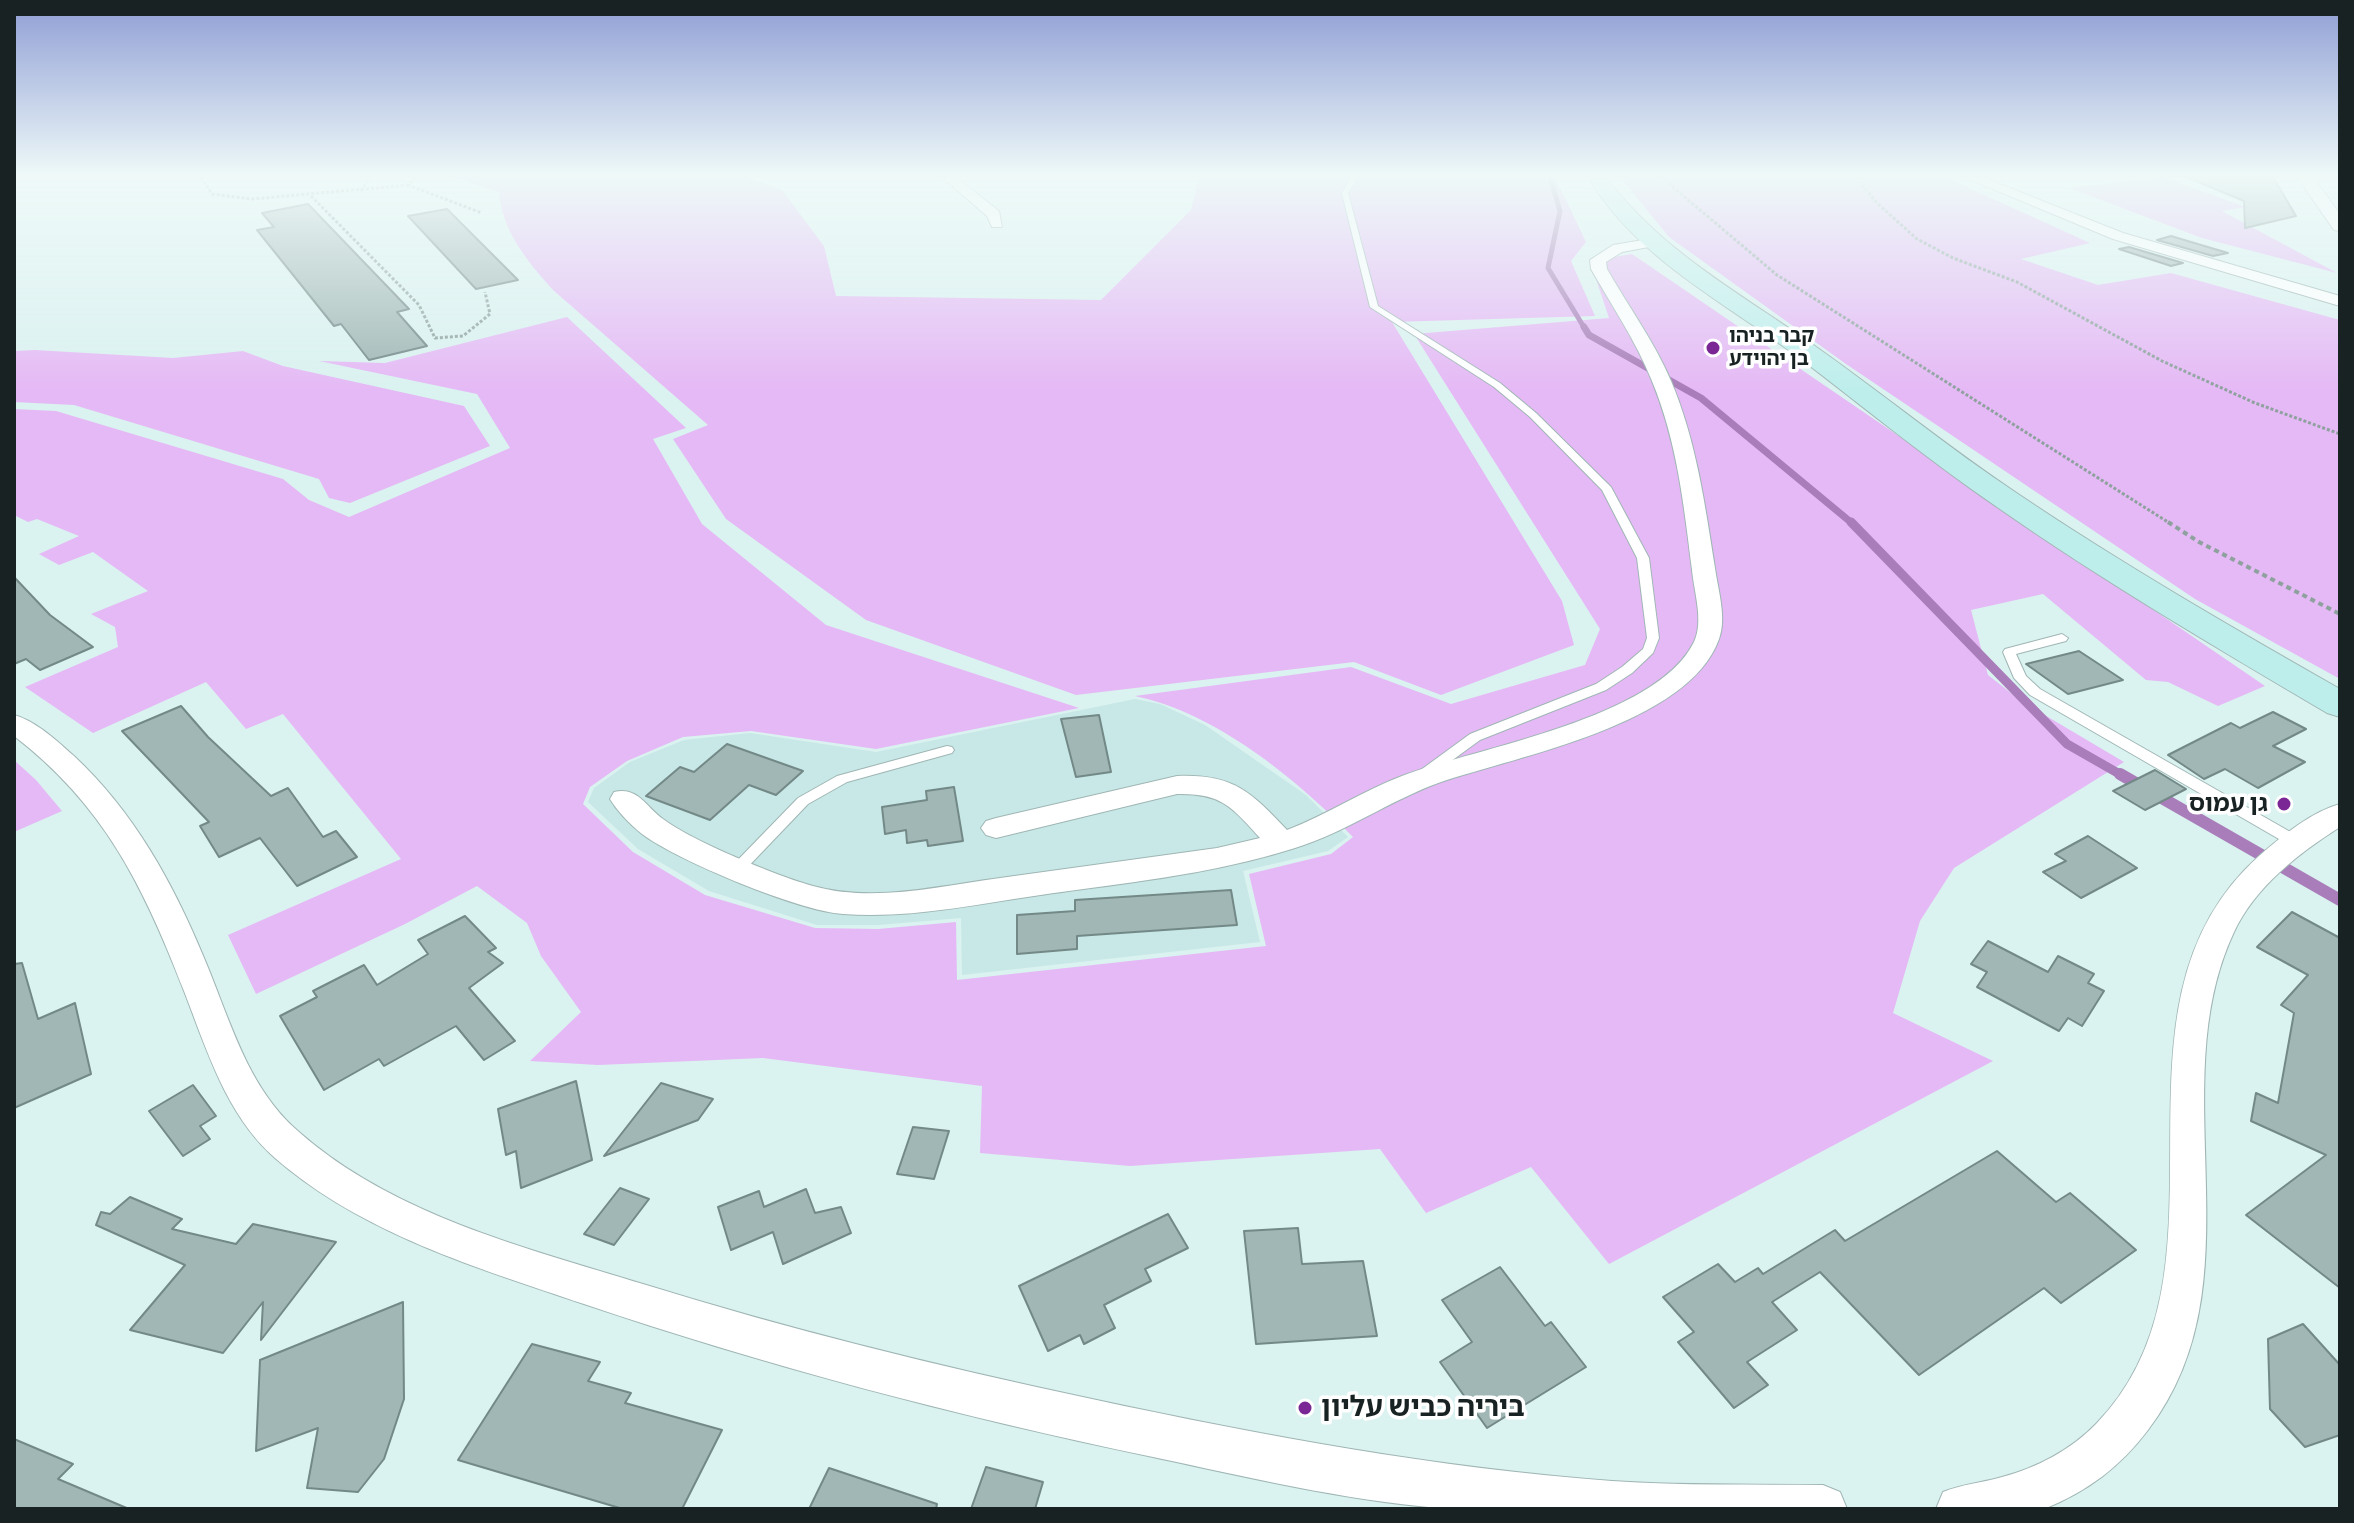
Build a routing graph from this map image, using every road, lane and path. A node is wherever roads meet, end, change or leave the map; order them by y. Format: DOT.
graph roads {
  1 [pos="363,248"];
  2 [pos="1359,248"];
  3 [pos="1627,248"];
  4 [pos="1656,248"];
  5 [pos="1745,248"];
  6 [pos="1934,248"];
  7 [pos="2159,248"];
  8 [pos="485,292"];
  9 [pos="2340,301"];
  10 [pos="2340,434"];
  11 [pos="2340,614"];
  12 [pos="2062,638"];
  13 [pos="2340,705"];
  14 [pos="14,723"];
  15 [pos="947,750"];
  16 [pos="1416,780"];
  17 [pos="624,799"];
  18 [pos="2340,814"];
  19 [pos="996,828"];
  20 [pos="1281,842"];
  21 [pos="2296,842"];
  22 [pos="738,868"];
  23 [pos="1975,1508"];
  24 [pos="1823,1509"];
  1 -- 8 [label="path"];
  2 -- 16 [label="lane"];
  3 -- 16 [label="street"];
  4 -- 13 [label="main road"];
  5 -- 11 [label="path"];
  6 -- 10 [label="path"];
  7 -- 9 [label="street"];
  12 -- 21 [label="lane"];
  14 -- 24 [label="street"];
  15 -- 22 [label="lane"];
  16 -- 20 [label="street"];
  17 -- 22 [label="street"];
  18 -- 21 [label="street"];
  19 -- 20 [label="street"];
  20 -- 22 [label="street"];
  21 -- 23 [label="street"];
}
